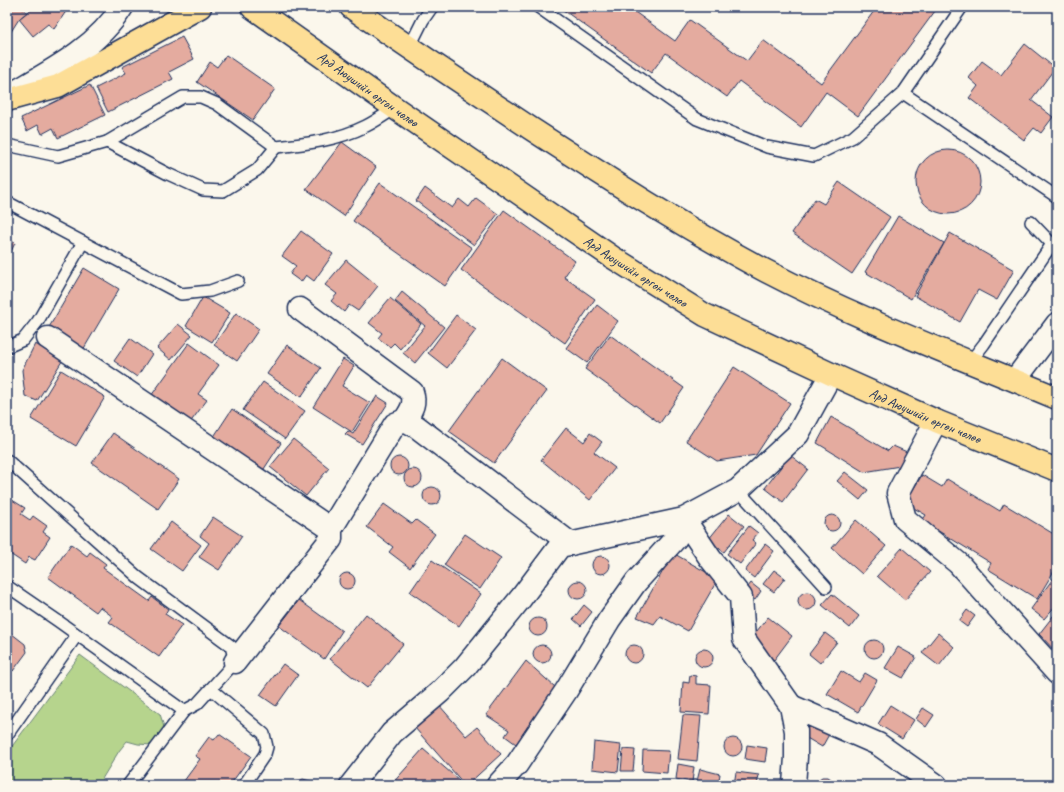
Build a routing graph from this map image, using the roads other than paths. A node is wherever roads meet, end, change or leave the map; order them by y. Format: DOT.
graph roads {
  1 [pos="122,7"];
  2 [pos="200,7"];
  3 [pos="252,7"];
  4 [pos="351,7"];
  5 [pos="432,7"];
  6 [pos="538,7"];
  7 [pos="962,7"];
  8 [pos="409,48"];
  9 [pos="903,93"];
  10 [pos="7,97"];
  11 [pos="7,100"];
  12 [pos="396,108"];
  13 [pos="107,142"];
  14 [pos="7,145"];
  15 [pos="276,148"];
  16 [pos="1057,197"];
  17 [pos="7,202"];
  18 [pos="1031,222"];
  19 [pos="83,242"];
  20 [pos="238,281"];
  21 [pos="300,308"];
  22 [pos="1057,324"];
  23 [pos="48,338"];
  24 [pos="7,347"];
  25 [pos="970,362"];
  26 [pos="831,374"];
  27 [pos="1015,380"];
  28 [pos="1057,398"];
  29 [pos="405,420"];
  30 [pos="936,421"];
  31 [pos="7,460"];
  32 [pos="1057,470"];
  33 [pos="738,490"];
  34 [pos="684,519"];
  35 [pos="331,528"];
  36 [pos="571,544"];
  37 [pos="7,586"];
  38 [pos="826,587"];
  39 [pos="77,635"];
  40 [pos="235,662"];
  41 [pos="1057,673"];
  42 [pos="211,689"];
  43 [pos="791,706"];
  44 [pos="184,711"];
  45 [pos="7,735"];
  46 [pos="128,785"];
  47 [pos="244,785"];
  48 [pos="351,785"];
  49 [pos="498,785"];
  50 [pos="794,785"];
  51 [pos="936,785"];
  1 -- 10 [label="street"];
  2 -- 11 [label="main road"];
  3 -- 12 [label="main road, Ард Аюушийн өргөн чөлөө"];
  4 -- 8 [label="main road"];
  5 -- 8 [label="lane"];
  6 -- 9 [label="lane"];
  7 -- 9 [label="lane"];
  8 -- 25 [label="main road"];
  9 -- 16 [label="lane"];
  12 -- 15 [label="lane"];
  12 -- 26 [label="main road, Ард Аюушийн өргөн чөлөө"];
  13 -- 14 [label="lane"];
  13 -- 15 [label="lane"];
  13 -- 15 [label="lane"];
  17 -- 19 [label="lane"];
  18 -- 25 [label="lane"];
  19 -- 20 [label="lane"];
  19 -- 24 [label="lane"];
  21 -- 29 [label="street"];
  22 -- 27 [label="street"];
  23 -- 35 [label="street"];
  25 -- 27 [label="main road"];
  26 -- 30 [label="main road, Ард Аюушийн өргөн чөлөө"];
  26 -- 33 [label="street"];
  27 -- 28 [label="main road"];
  29 -- 35 [label="street"];
  29 -- 36 [label="street"];
  30 -- 32 [label="main road, Ард Аюушийн өргөн чөлөө"];
  30 -- 41 [label="street"];
  31 -- 40 [label="lane"];
  33 -- 34 [label="street"];
  33 -- 38 [label="lane"];
  34 -- 36 [label="street"];
  34 -- 43 [label="street"];
  34 -- 49 [label="street"];
  35 -- 40 [label="street"];
  36 -- 48 [label="street"];
  37 -- 39 [label="lane"];
  39 -- 44 [label="lane"];
  39 -- 45 [label="lane"];
  40 -- 42 [label="lane"];
  42 -- 44 [label="lane"];
  42 -- 47 [label="lane"];
  43 -- 50 [label="street"];
  43 -- 51 [label="street"];
  44 -- 46 [label="lane"];
}
